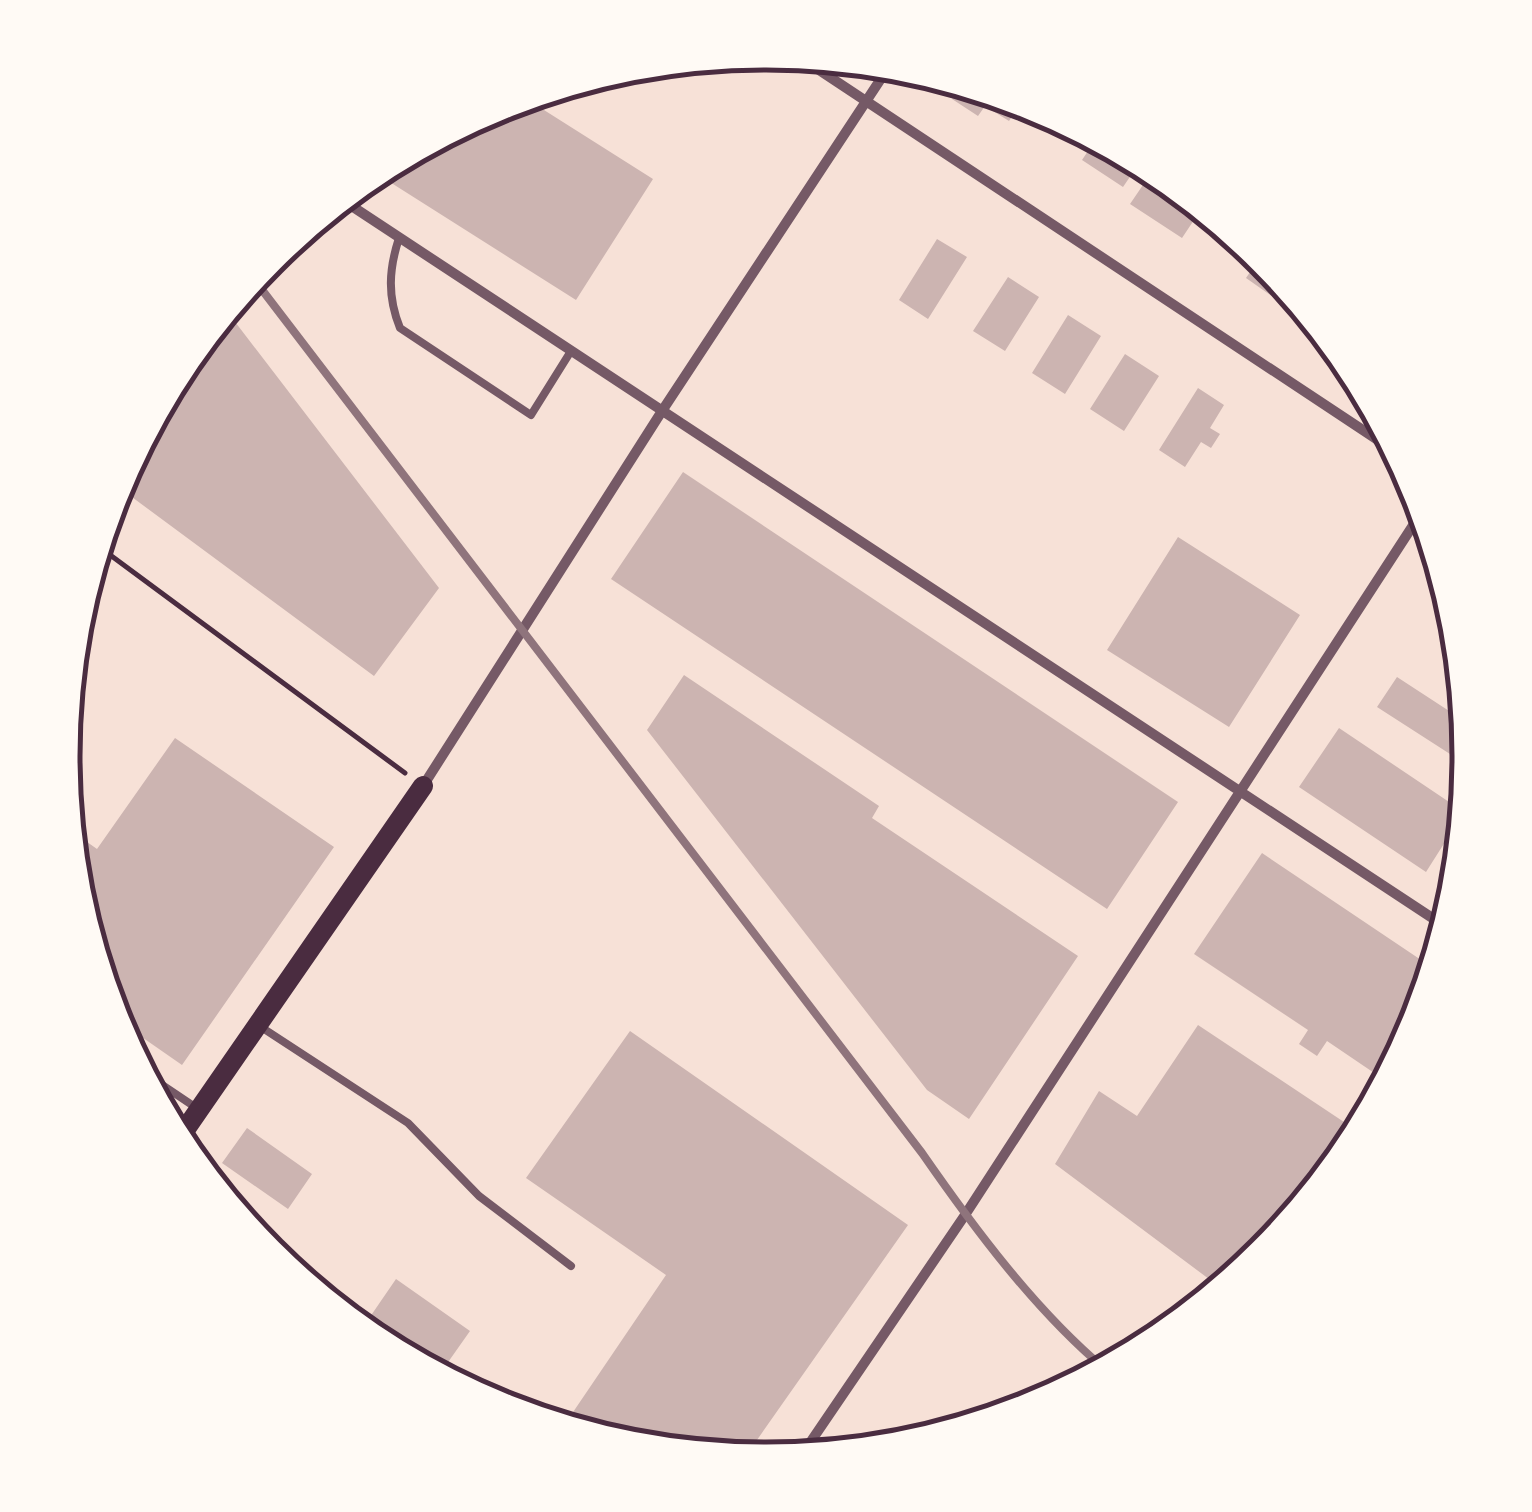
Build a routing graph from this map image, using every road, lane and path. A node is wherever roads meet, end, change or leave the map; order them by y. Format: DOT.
graph roads {
  1 [pos="823,72"];
  2 [pos="880,80"];
  3 [pos="866,101"];
  4 [pos="354,208"];
  5 [pos="400,238"];
  6 [pos="570,351"];
  7 [pos="662,411"];
  8 [pos="1373,437"];
  9 [pos="1413,526"];
  10 [pos="110,555"];
  11 [pos="423,786"];
  12 [pos="1239,791"];
  13 [pos="1433,918"];
  14 [pos="257,1024"];
  15 [pos="166,1087"];
  16 [pos="198,1109"];
  17 [pos="188,1124"];
  18 [pos="571,1266"];
  19 [pos="811,1441"];
  1 -- 3 [label="street"];
  2 -- 3 [label="street"];
  3 -- 7 [label="street"];
  3 -- 8 [label="street"];
  4 -- 5 [label="street"];
  5 -- 6 [label="street"];
  5 -- 6 [label="lane"];
  6 -- 7 [label="street"];
  7 -- 11 [label="street"];
  7 -- 12 [label="street"];
  9 -- 12 [label="street"];
  10 -- 11 [label="path"];
  11 -- 14 [label="main road"];
  12 -- 13 [label="street"];
  12 -- 19 [label="street"];
  14 -- 16 [label="main road"];
  14 -- 18 [label="lane"];
  15 -- 16 [label="lane"];
  16 -- 17 [label="main road"];
}
